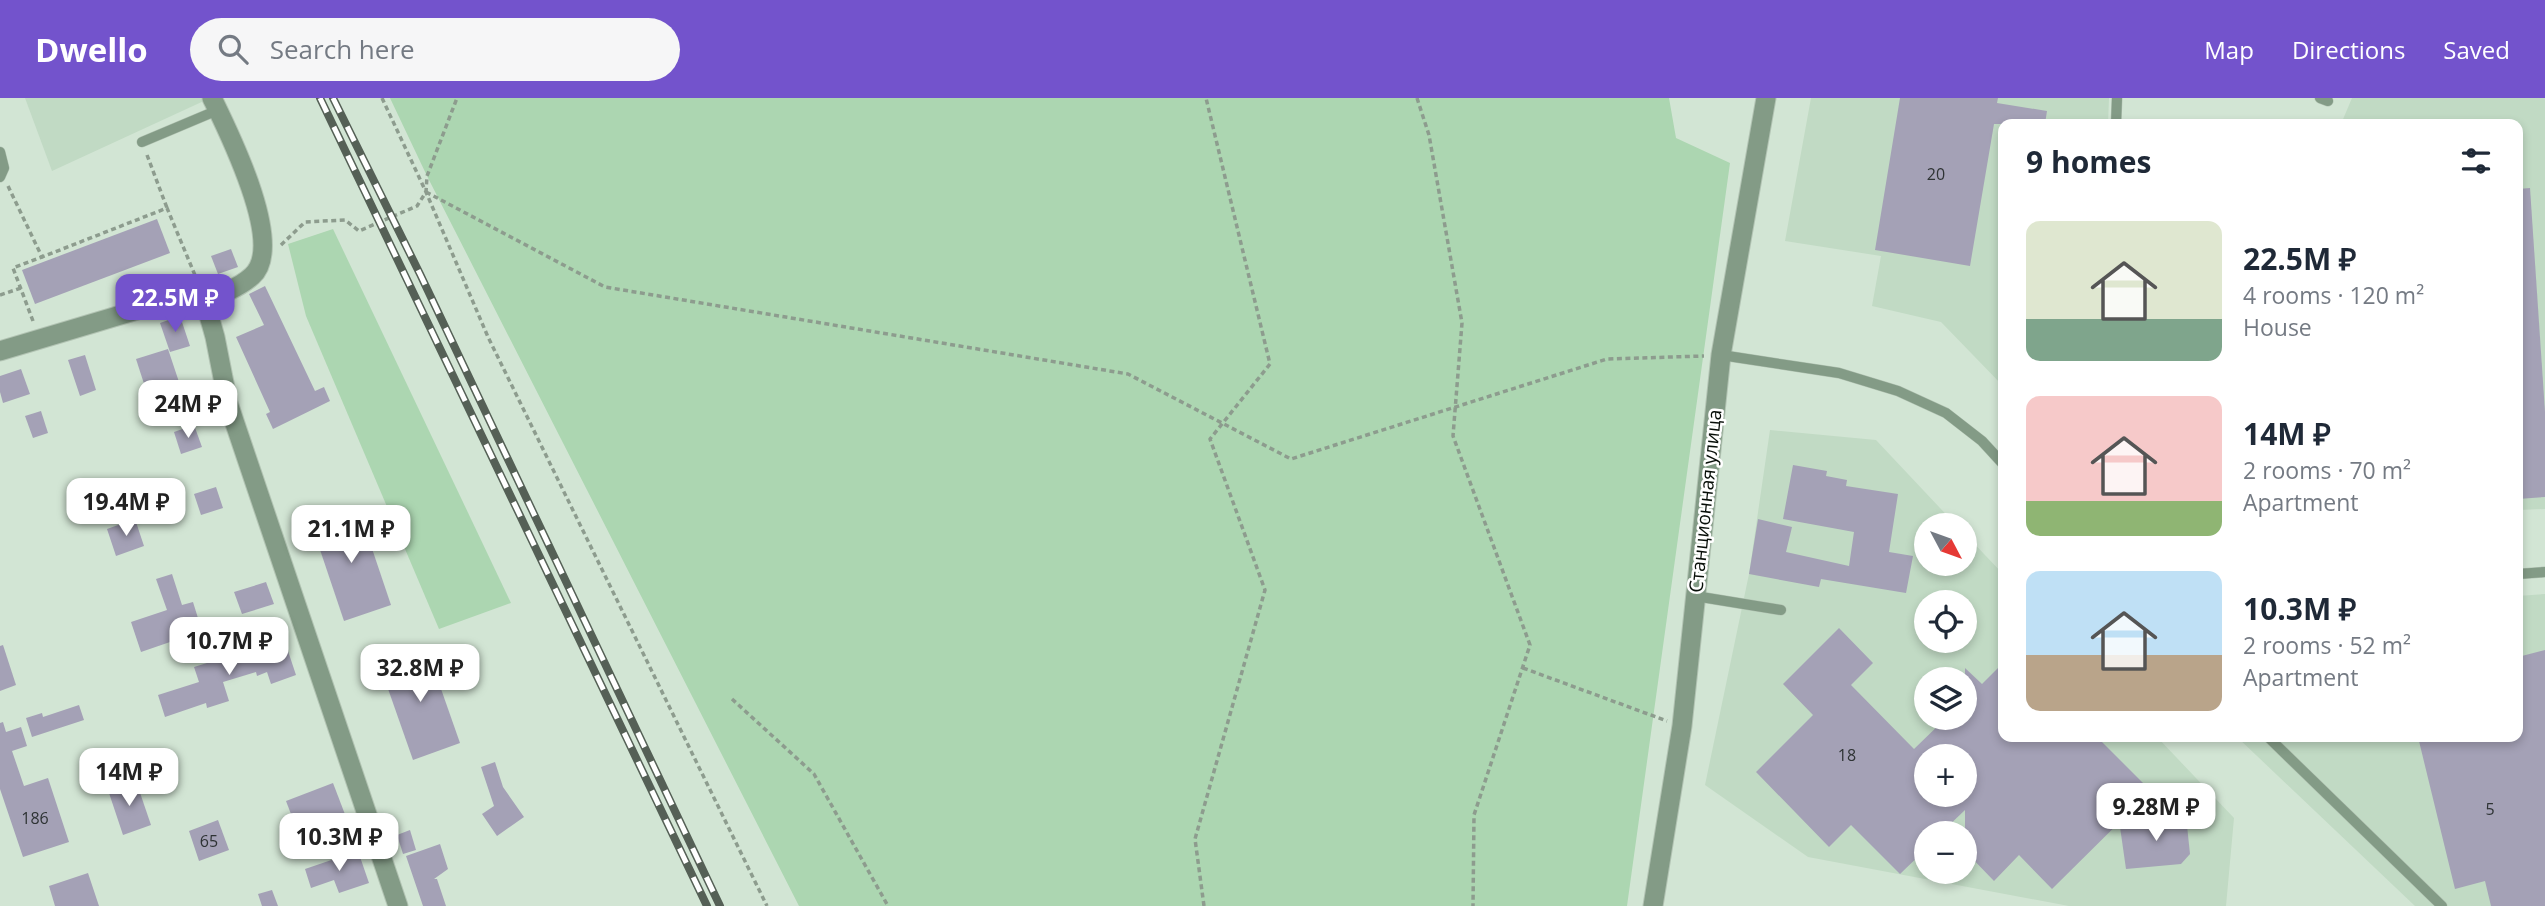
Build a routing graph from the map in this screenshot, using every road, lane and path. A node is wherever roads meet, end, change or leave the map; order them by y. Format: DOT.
graph roads {
  1 [pos="382,98"];
  2 [pos="457,98"];
  3 [pos="1206,98"];
  4 [pos="1417,98"];
  5 [pos="1766,98"];
  6 [pos="2117,98"];
  7 [pos="215,104"];
  8 [pos="2116,119"];
  9 [pos="142,142"];
  10 [pos="0,152"];
  11 [pos="1,176"];
  12 [pos="426,192"];
  13 [pos="167,208"];
  14 [pos="42,257"];
  15 [pos="257,268"];
  16 [pos="21,288"];
  17 [pos="0,295"];
  18 [pos="204,298"];
  19 [pos="40,340"];
  20 [pos="0,351"];
  21 [pos="1721,355"];
  22 [pos="1455,407"];
  23 [pos="1222,423"];
  24 [pos="1998,458"];
  25 [pos="2545,572"];
  26 [pos="2523,574"];
  27 [pos="1694,596"];
  28 [pos="1781,610"];
  29 [pos="1522,668"];
  30 [pos="732,699"];
  31 [pos="1682,726"];
  32 [pos="2273,742"];
  33 [pos="398,906"];
  34 [pos="767,906"];
  35 [pos="888,906"];
  36 [pos="1204,906"];
  37 [pos="1473,906"];
  38 [pos="1653,906"];
  39 [pos="2442,906"];
  1 -- 12 [label="path"];
  2 -- 12 [label="path"];
  3 -- 23 [label="path"];
  4 -- 22 [label="path"];
  5 -- 21 [label="street, Станционная улица"];
  6 -- 8 [label="lane"];
  7 -- 9 [label="lane"];
  7 -- 15 [label="street"];
  9 -- 13 [label="path"];
  10 -- 11 [label="lane"];
  11 -- 14 [label="path"];
  12 -- 15 [label="path"];
  12 -- 23 [label="path"];
  12 -- 34 [label="path"];
  13 -- 14 [label="path"];
  13 -- 18 [label="path"];
  14 -- 16 [label="path"];
  15 -- 18 [label="street"];
  16 -- 17 [label="path"];
  16 -- 19 [label="path"];
  18 -- 19 [label="street"];
  18 -- 33 [label="street"];
  19 -- 20 [label="street"];
  21 -- 22 [label="path"];
  21 -- 24 [label="lane"];
  21 -- 27 [label="street, Станционная улица"];
  22 -- 23 [label="path"];
  22 -- 29 [label="path"];
  23 -- 36 [label="path"];
  25 -- 26 [label="lane"];
  27 -- 28 [label="lane"];
  27 -- 31 [label="street, Станционная улица"];
  29 -- 31 [label="path"];
  29 -- 37 [label="path"];
  30 -- 35 [label="path"];
  31 -- 38 [label="street, Станционная улица"];
  32 -- 39 [label="lane"];
}
